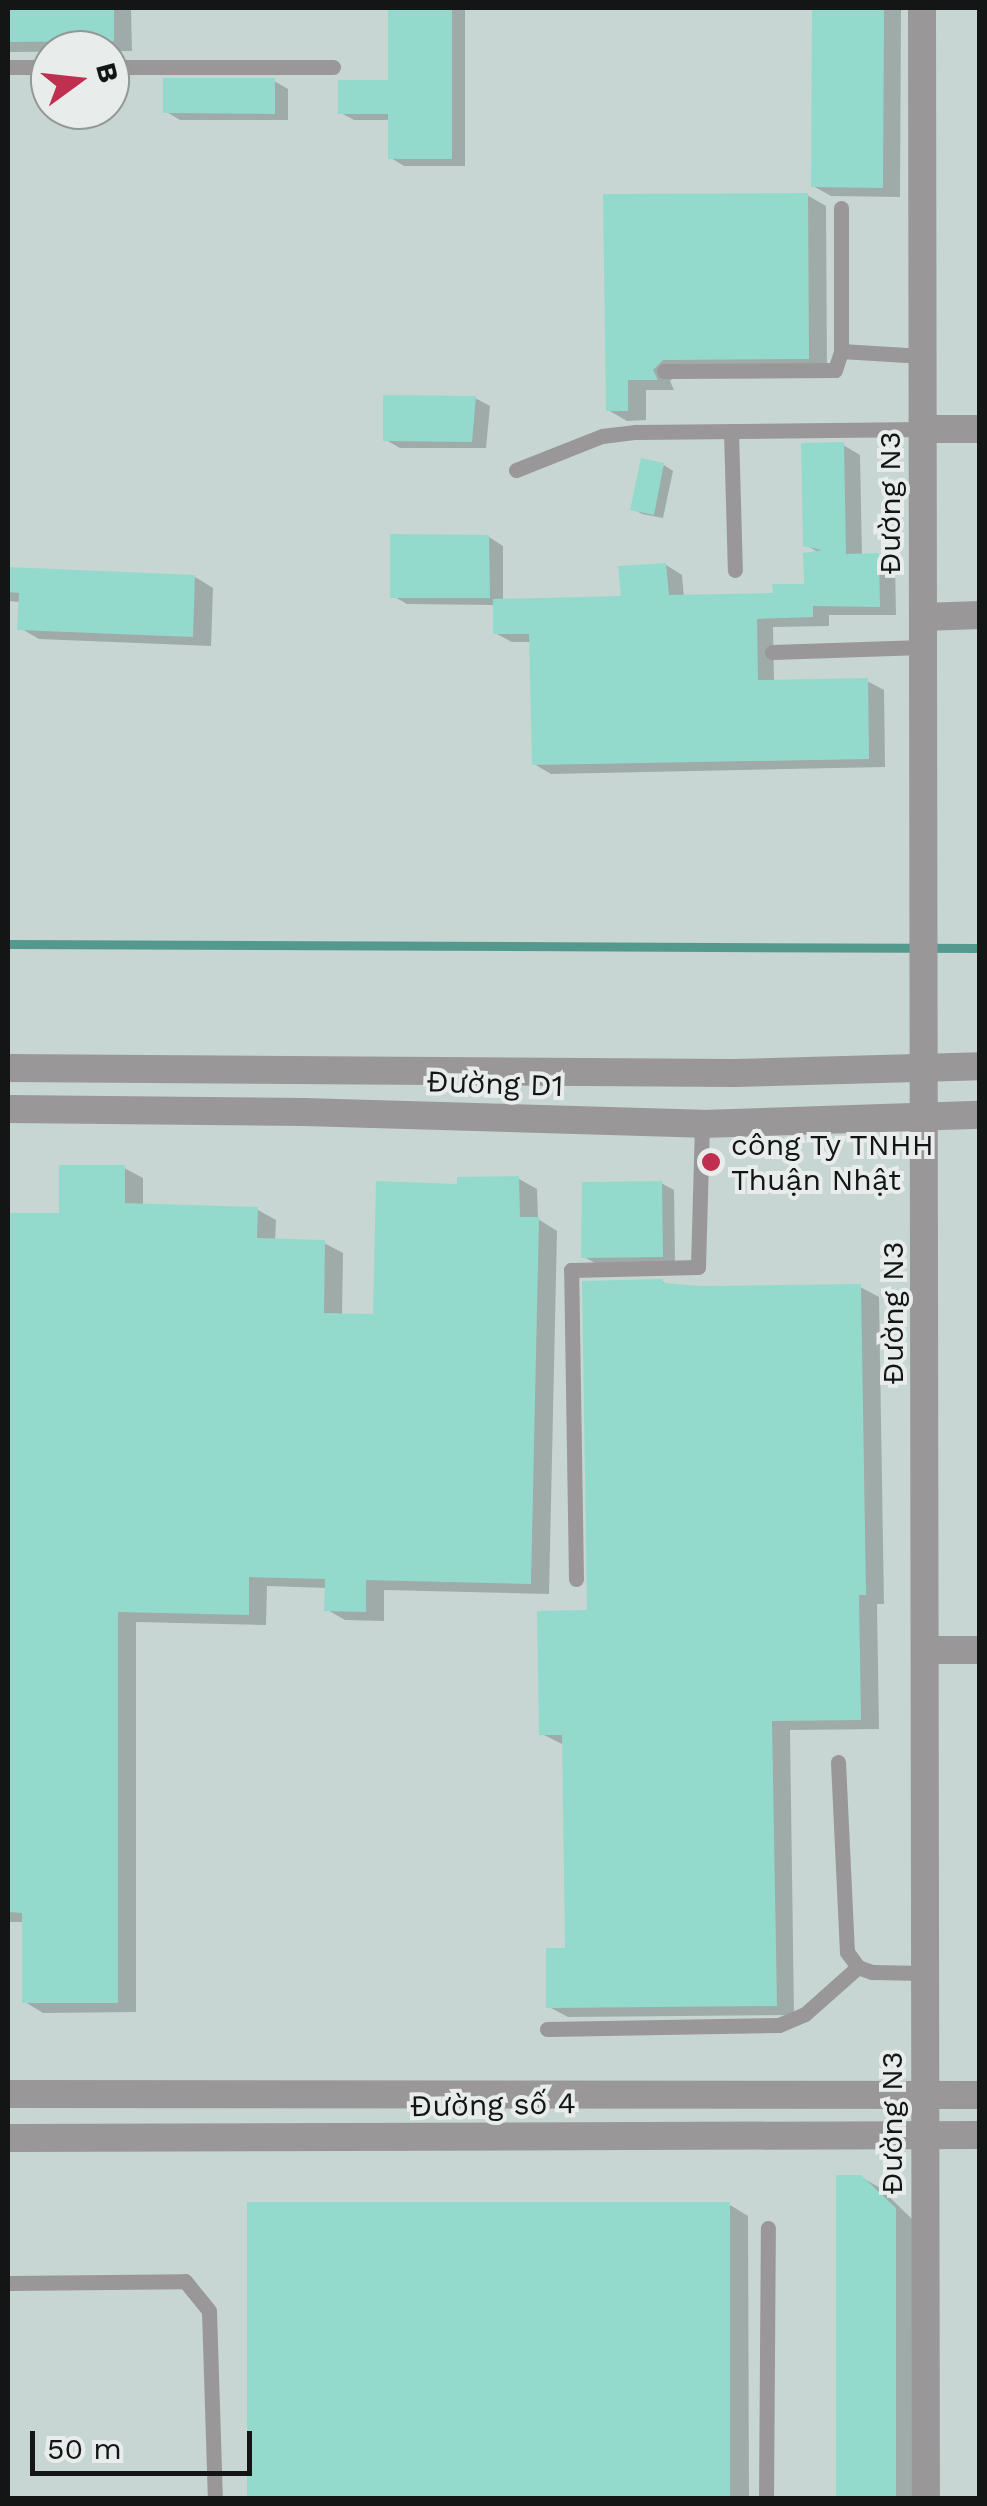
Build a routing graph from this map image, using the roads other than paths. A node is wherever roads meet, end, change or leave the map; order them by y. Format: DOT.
graph roads {
  1 [pos="922,8"];
  2 [pos="130,67"];
  3 [pos="333,67"];
  4 [pos="840,208"];
  5 [pos="841,350"];
  6 [pos="923,356"];
  7 [pos="664,371"];
  8 [pos="923,429"];
  9 [pos="980,429"];
  10 [pos="731,431"];
  11 [pos="516,470"];
  12 [pos="735,570"];
  13 [pos="980,615"];
  14 [pos="923,617"];
  15 [pos="923,647"];
  16 [pos="772,652"];
  17 [pos="980,1066"];
  18 [pos="8,1068"];
  19 [pos="922,1068"];
  20 [pos="304,1069"];
  21 [pos="8,1109"];
  22 [pos="304,1112"];
  23 [pos="980,1115"];
  24 [pos="926,1120"];
  25 [pos="702,1124"];
  26 [pos="576,1579"];
  27 [pos="925,1650"];
  28 [pos="980,1650"];
  29 [pos="838,1762"];
  30 [pos="858,1966"];
  31 [pos="925,1973"];
  32 [pos="547,2028"];
  33 [pos="925,2093"];
  34 [pos="8,2094"];
  35 [pos="980,2094"];
  36 [pos="925,2133"];
  37 [pos="980,2135"];
  38 [pos="8,2138"];
  39 [pos="768,2228"];
  40 [pos="8,2283"];
  41 [pos="215,2498"];
  42 [pos="766,2498"];
  43 [pos="926,2498"];
  1 -- 6 [label="street, Đường N3"];
  2 -- 3 [label="lane"];
  4 -- 5 [label="lane"];
  5 -- 6 [label="lane"];
  5 -- 7 [label="lane"];
  6 -- 8 [label="street, Đường N3"];
  8 -- 9 [label="street"];
  8 -- 10 [label="lane"];
  8 -- 14 [label="street, Đường N3"];
  10 -- 11 [label="lane"];
  10 -- 12 [label="lane"];
  13 -- 14 [label="street"];
  14 -- 15 [label="street, Đường N3"];
  15 -- 16 [label="lane"];
  15 -- 19 [label="street, Đường N3"];
  17 -- 19 [label="street, Đường D1"];
  18 -- 20 [label="street, Đường D1"];
  19 -- 20 [label="street, Đường D1"];
  19 -- 24 [label="street, Đường N3"];
  20 -- 22 [label="street"];
  21 -- 22 [label="street, Đường D1"];
  22 -- 25 [label="street, Đường D1"];
  23 -- 24 [label="street, Đường D1"];
  24 -- 25 [label="street, Đường D1"];
  24 -- 27 [label="street, Đường N3"];
  25 -- 26 [label="lane"];
  27 -- 28 [label="street"];
  27 -- 31 [label="street, Đường N3"];
  29 -- 30 [label="lane"];
  30 -- 31 [label="lane"];
  30 -- 32 [label="lane"];
  31 -- 33 [label="street, Đường N3"];
  33 -- 34 [label="street, Đường số 4"];
  33 -- 35 [label="street, Đường số 4"];
  33 -- 36 [label="street, Đường N3"];
  36 -- 37 [label="street, Đường số 4"];
  36 -- 38 [label="street, Đường số 4"];
  36 -- 43 [label="street, Đường N3"];
  39 -- 42 [label="lane"];
  40 -- 41 [label="lane"];
}
